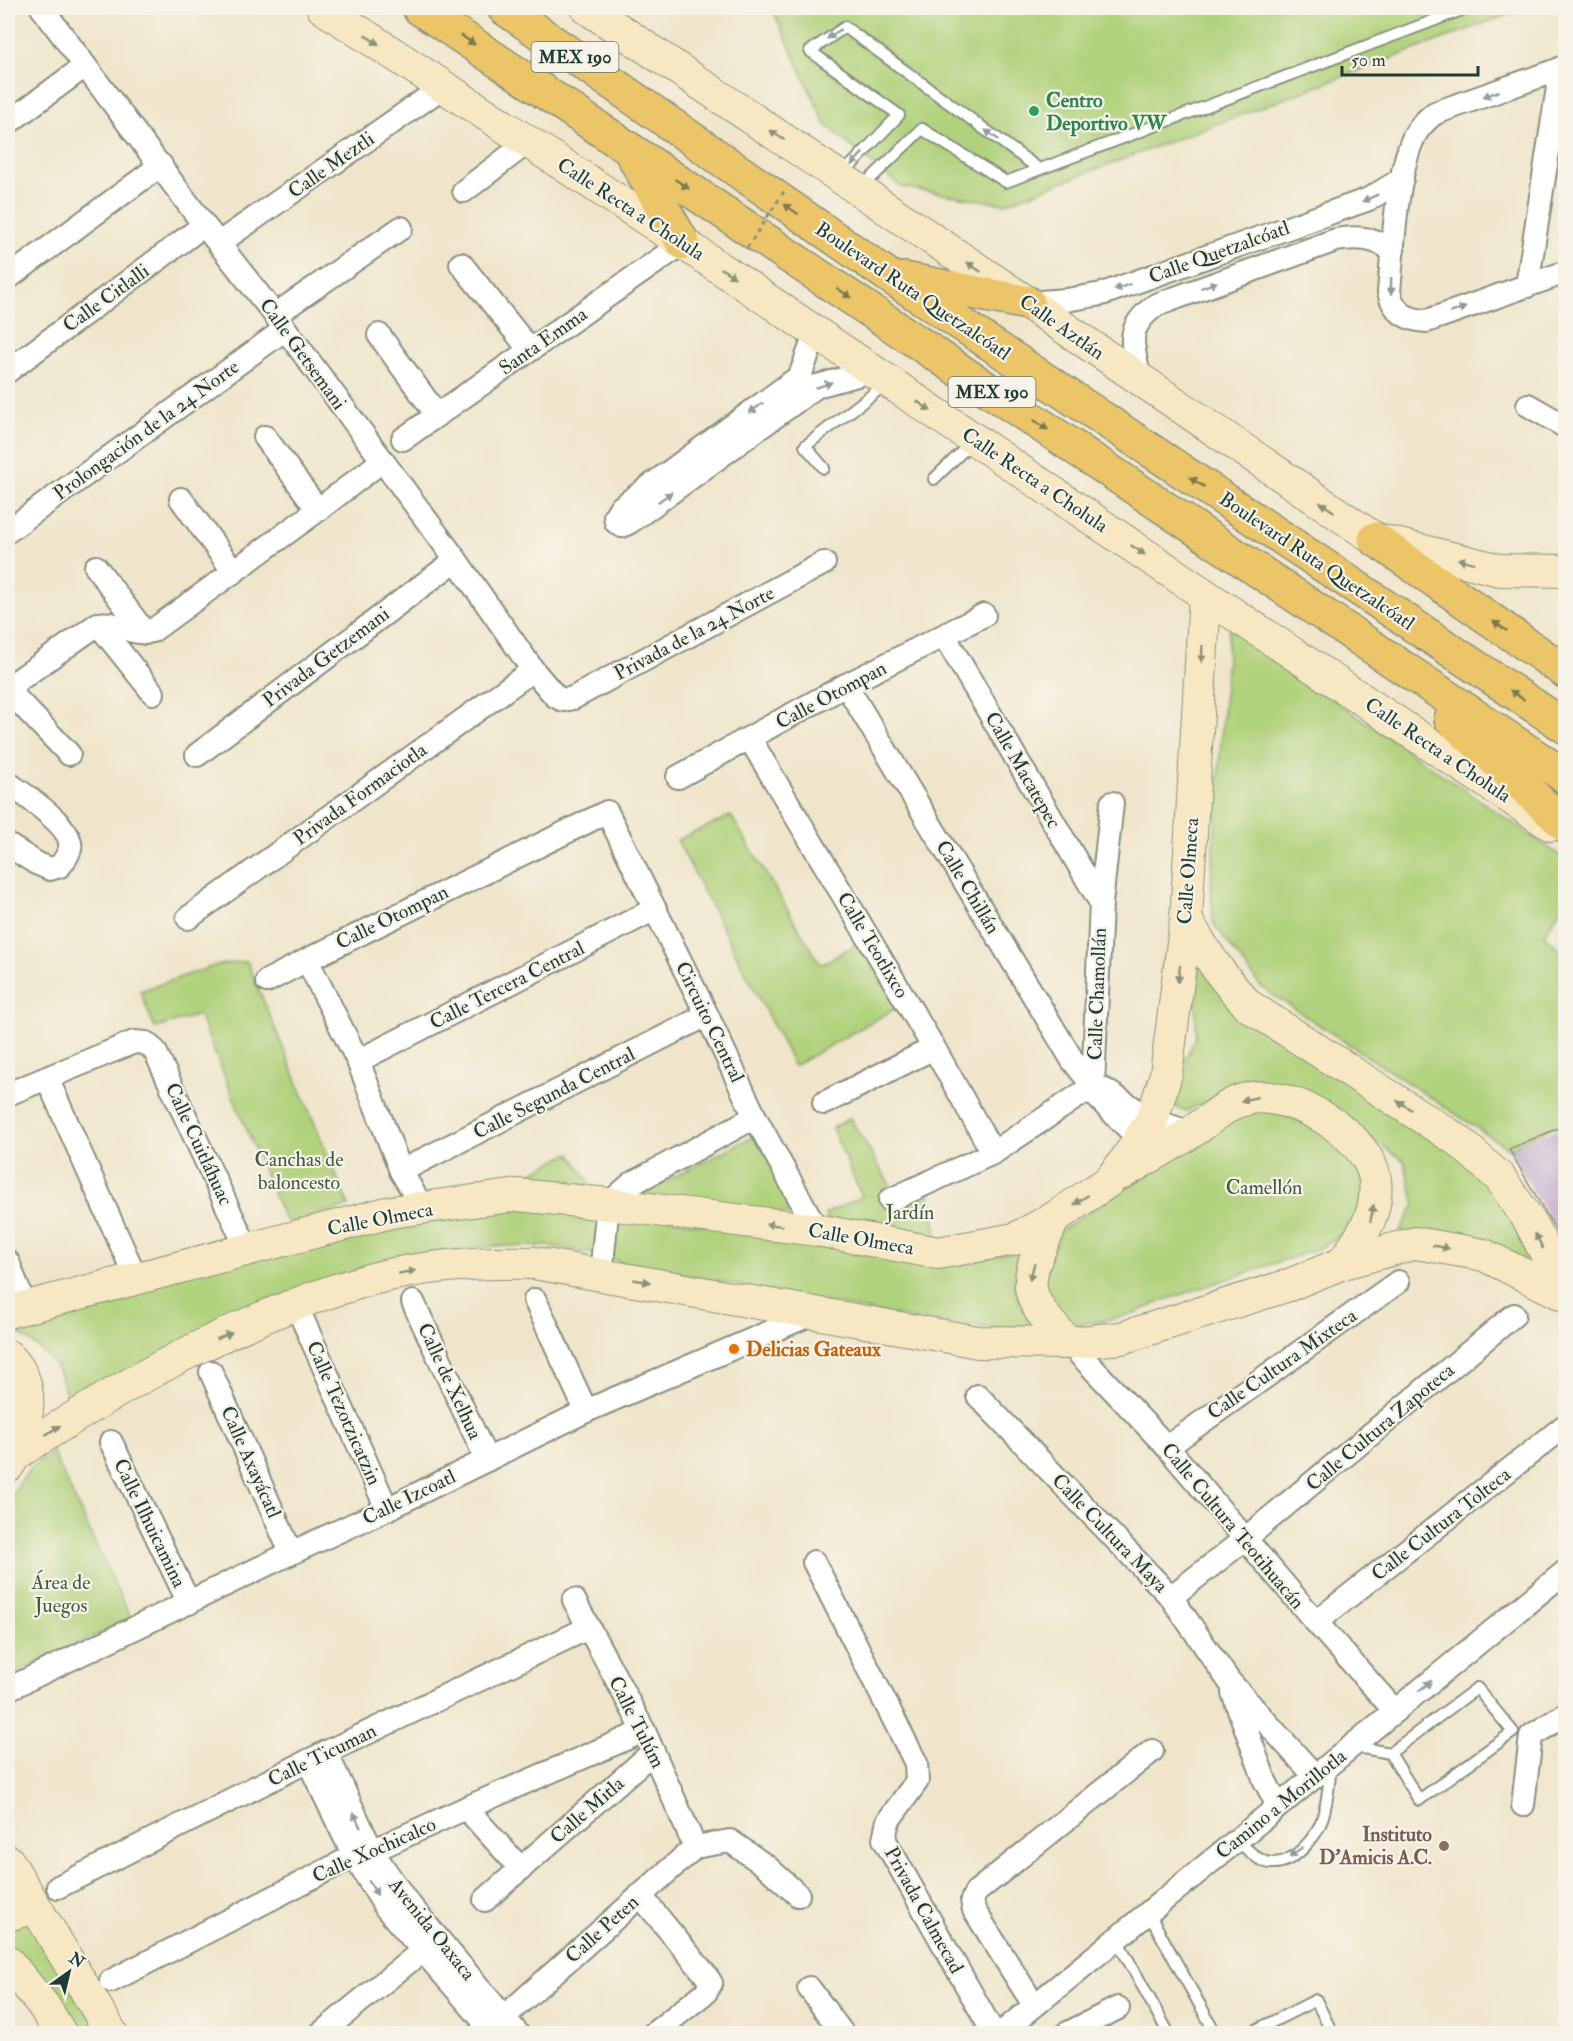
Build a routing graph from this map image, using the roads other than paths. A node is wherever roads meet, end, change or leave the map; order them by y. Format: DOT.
graph roads {
  1 [pos="42,8"];
  2 [pos="323,8"];
  3 [pos="419,8"];
  4 [pos="504,8"];
  5 [pos="587,8"];
  6 [pos="1467,8"];
  7 [pos="85,66"];
  8 [pos="1563,67"];
  9 [pos="443,87"];
  10 [pos="8,123"];
  11 [pos="528,142"];
  12 [pos="628,148"];
  13 [pos="161,165"];
  14 [pos="1039,169"];
  15 [pos="1402,179"];
  16 [pos="850,183"];
  17 [pos="464,191"];
  18 [pos="1316,217"];
  19 [pos="204,225"];
  20 [pos="401,228"];
  21 [pos="219,243"];
  22 [pos="683,243"];
  23 [pos="1325,243"];
  24 [pos="1393,250"];
  25 [pos="461,264"];
  26 [pos="1566,272"];
  27 [pos="889,276"];
  28 [pos="8,278"];
  29 [pos="1527,286"];
  30 [pos="1029,303"];
  31 [pos="279,322"];
  32 [pos="816,332"];
  33 [pos="379,335"];
  34 [pos="530,350"];
  35 [pos="8,371"];
  36 [pos="880,376"];
  37 [pos="1140,380"];
  38 [pos="1528,405"];
  39 [pos="437,416"];
  40 [pos="1566,427"];
  41 [pos="266,437"];
  42 [pos="403,439"];
  43 [pos="975,439"];
  44 [pos="382,461"];
  45 [pos="824,468"];
  46 [pos="934,479"];
  47 [pos="181,499"];
  48 [pos="318,510"];
  49 [pos="8,531"];
  50 [pos="1375,539"];
  51 [pos="456,560"];
  52 [pos="824,563"];
  53 [pos="96,567"];
  54 [pos="1566,571"];
  55 [pos="234,572"];
  56 [pos="1205,595"];
  57 [pos="984,615"];
  58 [pos="98,624"];
  59 [pos="145,633"];
  60 [pos="945,637"];
  61 [pos="1377,650"];
  62 [pos="532,670"];
  63 [pos="1566,672"];
  64 [pos="846,685"];
  65 [pos="153,693"];
  66 [pos="563,700"];
  67 [pos="1566,727"];
  68 [pos="750,739"];
  69 [pos="69,754"];
  70 [pos="197,755"];
  71 [pos="678,777"];
  72 [pos="1566,777"];
  73 [pos="8,783"];
  74 [pos="1112,803"];
  75 [pos="607,812"];
  76 [pos="1566,826"];
  77 [pos="1566,834"];
  78 [pos="8,845"];
  79 [pos="1101,903"];
  80 [pos="655,909"];
  81 [pos="188,918"];
  82 [pos="1186,919"];
  83 [pos="307,960"];
  84 [pos="267,981"];
  85 [pos="707,1015"];
  86 [pos="934,1048"];
  87 [pos="358,1061"];
  88 [pos="46,1078"];
  89 [pos="1093,1086"];
  90 [pos="8,1094"];
  91 [pos="825,1103"];
  92 [pos="755,1117"];
  93 [pos="1149,1138"];
  94 [pos="993,1153"];
  95 [pos="401,1171"];
  96 [pos="890,1200"];
  97 [pos="608,1204"];
  98 [pos="423,1209"];
  99 [pos="1054,1218"];
  100 [pos="817,1230"];
  101 [pos="247,1249"];
  102 [pos="8,1262"];
  103 [pos="1343,1263"];
  104 [pos="601,1274"];
  105 [pos="136,1278"];
  106 [pos="1398,1282"];
  107 [pos="1566,1294"];
  108 [pos="535,1300"];
  109 [pos="413,1302"];
  110 [pos="16,1310"];
  111 [pos="814,1313"];
  112 [pos="1514,1315"];
  113 [pos="302,1318"];
  114 [pos="1070,1343"];
  115 [pos="8,1356"];
  116 [pos="211,1372"];
  117 [pos="978,1396"];
  118 [pos="586,1411"];
  119 [pos="1566,1425"];
  120 [pos="111,1442"];
  121 [pos="1167,1447"];
  122 [pos="12,1460"];
  123 [pos="487,1460"];
  124 [pos="387,1509"];
  125 [pos="1245,1539"];
  126 [pos="291,1553"];
  127 [pos="814,1562"];
  128 [pos="1565,1573"];
  129 [pos="1170,1597"];
  130 [pos="574,1600"];
  131 [pos="189,1603"];
  132 [pos="1316,1622"];
  133 [pos="588,1628"];
  134 [pos="1229,1681"];
  135 [pos="8,1689"];
  136 [pos="1395,1711"];
  137 [pos="1566,1714"];
  138 [pos="644,1731"];
  139 [pos="1352,1746"];
  140 [pos="1152,1751"];
  141 [pos="653,1752"];
  142 [pos="1390,1753"];
  143 [pos="317,1757"];
  144 [pos="1323,1769"];
  145 [pos="1523,1805"];
  146 [pos="1278,1806"];
  147 [pos="465,1808"];
  148 [pos="1237,1840"];
  149 [pos="695,1847"];
  150 [pos="363,1854"];
  151 [pos="8,1861"];
  152 [pos="521,1869"];
  153 [pos="58,1887"];
  154 [pos="640,1895"];
  155 [pos="798,1895"];
  156 [pos="485,1900"];
  157 [pos="38,1911"];
  158 [pos="1148,1912"];
  159 [pos="8,1916"];
  160 [pos="1116,1938"];
  161 [pos="422,1951"];
  162 [pos="8,1962"];
  163 [pos="97,1984"];
  164 [pos="809,1988"];
  165 [pos="42,2005"];
  166 [pos="1034,2006"];
  167 [pos="1118,2008"];
  168 [pos="497,2029"];
  169 [pos="832,2029"];
  170 [pos="61,2034"];
  171 [pos="112,2034"];
  172 [pos="320,2034"];
  173 [pos="653,2034"];
  174 [pos="994,2034"];
  175 [pos="1000,2034"];
  176 [pos="1066,2034"];
  177 [pos="1169,2034"];
  178 [pos="1216,2034"];
  179 [pos="1248,2034"];
  180 [pos="1330,2034"];
  1 -- 7 [label="street, Calle Getsemani"];
  2 -- 9 [label="street, Calle Recta a Cholula, one-way"];
  3 -- 12 [label="main road, MEX 190, one-way"];
  27 -- 4 [label="main road, Boulevard Ruta Quetzalcóatl / MEX 190, one-way"];
  16 -- 5 [label="street, Calle Aztlán, one-way"];
  6 -- 14 [label="lane"];
  7 -- 10 [label="street"];
  7 -- 13 [label="street, Calle Getsemani"];
  8 -- 15 [label="street, one-way"];
  8 -- 29 [label="street"];
  9 -- 11 [label="street, Calle Recta a Cholula"];
  9 -- 21 [label="street, Calle Meztli"];
  11 -- 17 [label="street"];
  11 -- 22 [label="street, Calle Recta a Cholula"];
  12 -- 22 [label="main road"];
  12 -- 61 [label="main road, MEX 190, one-way"];
  13 -- 19 [label="street, Calle Getsemani"];
  13 -- 28 [label="street"];
  14 -- 16 [label="lane"];
  14 -- 16 [label="lane, one-way"];
  15 -- 18 [label="street, Calle Quetzalcóatl, one-way"];
  15 -- 24 [label="street"];
  30 -- 16 [label="street, Calle Aztlán, one-way"];
  18 -- 23 [label="street"];
  18 -- 30 [label="street, Calle Quetzalcóatl, one-way"];
  19 -- 21 [label="street, Calle Getsemani"];
  19 -- 35 [label="street, Calle Citlalli"];
  20 -- 31 [label="street, Prolongación de la 24 Norte"];
  21 -- 31 [label="street, Calle Getsemani"];
  22 -- 32 [label="street, Calle Recta a Cholula, one-way"];
  22 -- 34 [label="street, Santa Emma"];
  23 -- 24 [label="street, Calle Quetzalcóatl"];
  37 -- 23 [label="street, Calle Quetzalcóatl, one-way"];
  24 -- 29 [label="street, one-way"];
  25 -- 34 [label="street"];
  26 -- 29 [label="street"];
  27 -- 30 [label="main road"];
  67 -- 27 [label="main road, Boulevard Ruta Quetzalcóatl / MEX 190, one-way"];
  30 -- 37 [label="street, Calle Aztlán"];
  31 -- 44 [label="street, Calle Getsemani"];
  31 -- 49 [label="street, Prolongación de la 24 Norte"];
  32 -- 36 [label="street, Calle Recta a Cholula"];
  32 -- 36 [label="street, one-way"];
  33 -- 39 [label="street"];
  34 -- 39 [label="street, Santa Emma"];
  36 -- 43 [label="street, Calle Recta a Cholula, one-way"];
  36 -- 45 [label="lane"];
  50 -- 37 [label="street, Calle Aztlán, one-way"];
  38 -- 40 [label="street"];
  39 -- 42 [label="street, Santa Emma"];
  41 -- 48 [label="street"];
  43 -- 46 [label="lane"];
  43 -- 56 [label="street, Calle Recta a Cholula, one-way"];
  44 -- 48 [label="street"];
  44 -- 51 [label="street, Calle Getsemani"];
  47 -- 55 [label="street"];
  48 -- 55 [label="street"];
  54 -- 50 [label="street, Calle Aztlán, one-way"];
  63 -- 50 [label="main road, one-way"];
  51 -- 62 [label="street, Calle Getsemani"];
  51 -- 70 [label="street, Privada Getzemani"];
  52 -- 66 [label="street, Privada de la 24 Norte"];
  53 -- 59 [label="street"];
  55 -- 59 [label="street"];
  56 -- 77 [label="street, Calle Recta a Cholula"];
  56 -- 82 [label="street, Calle Olmeca, one-way"];
  57 -- 60 [label="street, Calle Otompan"];
  58 -- 59 [label="street"];
  58 -- 65 [label="street"];
  58 -- 69 [label="street"];
  60 -- 64 [label="street, Calle Otompan"];
  60 -- 79 [label="street, Calle Macatepec"];
  61 -- 72 [label="main road, MEX 190"];
  61 -- 76 [label="main road"];
  62 -- 66 [label="street, Calle Getsemani"];
  62 -- 81 [label="street, Privada Formaciotla"];
  64 -- 68 [label="street, Calle Otompan"];
  64 -- 89 [label="street, Calle Chillán"];
  68 -- 71 [label="street, Calle Otompan"];
  68 -- 86 [label="street, Calle Teotlixco"];
  73 -- 78 [label="street"];
  74 -- 79 [label="street, Calle Chamollán"];
  75 -- 80 [label="street, Circuito Central"];
  75 -- 83 [label="street, Calle Otompan"];
  79 -- 89 [label="street, Calle Chamollán"];
  80 -- 85 [label="street, Circuito Central"];
  80 -- 87 [label="street, Calle Tercera Central"];
  82 -- 93 [label="street, Calle Olmeca, one-way"];
  107 -- 82 [label="street, one-way"];
  83 -- 84 [label="street, Calle Otompan"];
  83 -- 87 [label="street"];
  85 -- 92 [label="street, Circuito Central"];
  85 -- 95 [label="street, Calle Segunda Central"];
  86 -- 91 [label="street"];
  86 -- 94 [label="street, Calle Teotlixco"];
  87 -- 95 [label="street"];
  88 -- 90 [label="street"];
  88 -- 101 [label="street, Calle Cuitláhuac"];
  88 -- 105 [label="street"];
  89 -- 93 [label="street, Calle Chillán"];
  89 -- 94 [label="street"];
  92 -- 97 [label="street"];
  92 -- 100 [label="street, Circuito Central"];
  93 -- 99 [label="street, Calle Olmeca, one-way"];
  103 -- 93 [label="street, one-way"];
  94 -- 96 [label="street"];
  95 -- 98 [label="street"];
  97 -- 98 [label="street, Calle Olmeca"];
  100 -- 97 [label="street, Calle Olmeca, one-way"];
  97 -- 104 [label="street"];
  98 -- 101 [label="street, Calle Olmeca"];
  99 -- 100 [label="street, Calle Olmeca"];
  99 -- 114 [label="street, one-way"];
  101 -- 105 [label="street, Calle Olmeca"];
  102 -- 110 [label="street"];
  103 -- 107 [label="street, one-way"];
  103 -- 114 [label="street"];
  104 -- 111 [label="street, one-way"];
  122 -- 104 [label="street, one-way"];
  105 -- 110 [label="street, Calle Olmeca"];
  106 -- 121 [label="street, Calle Cultura Mixteca"];
  108 -- 118 [label="street"];
  109 -- 123 [label="street, Calle de Xelhua"];
  111 -- 114 [label="street"];
  111 -- 118 [label="street, Calle Izcoatl"];
  112 -- 125 [label="street, Calle Cultura Zapoteca"];
  113 -- 124 [label="street, Calle Tezotzicatzin"];
  114 -- 121 [label="street, Calle Cultura Teotihuacán"];
  115 -- 122 [label="street"];
  116 -- 126 [label="street, Calle Axayácatl"];
  117 -- 129 [label="street, Calle Cultura Maya"];
  118 -- 123 [label="street, Calle Izcoatl"];
  119 -- 132 [label="street, Calle Cultura Tolteca"];
  120 -- 131 [label="street, Calle Ilhuicamina"];
  121 -- 125 [label="street, Calle Cultura Teotihuacán"];
  123 -- 124 [label="street, Calle Izcoatl"];
  124 -- 126 [label="street, Calle Izcoatl"];
  125 -- 129 [label="street, Calle Cultura Zapoteca"];
  125 -- 132 [label="street, Calle Cultura Teotihuacán"];
  126 -- 131 [label="street, Calle Izcoatl"];
  127 -- 174 [label="street, Privada Calmecad"];
  136 -- 128 [label="street, Camino a Morillotla, one-way"];
  129 -- 134 [label="street, Calle Cultura Maya"];
  130 -- 133 [label="street, Calle Tulúm"];
  131 -- 135 [label="street, Calle Izcoatl"];
  132 -- 136 [label="street, Calle Cultura Teotihuacán"];
  133 -- 138 [label="street, Calle Tulúm"];
  133 -- 143 [label="street, Calle Ticuman"];
  134 -- 144 [label="street, Calle Cultura Maya"];
  134 -- 146 [label="street, Calle Cultura Maya"];
  136 -- 139 [label="street, Camino a Morillotla"];
  137 -- 145 [label="street"];
  138 -- 141 [label="street, Calle Tulúm"];
  138 -- 147 [label="street, Calle Xochicalco"];
  139 -- 142 [label="lane"];
  139 -- 144 [label="street, Camino a Morillotla"];
  140 -- 166 [label="street"];
  141 -- 149 [label="street, Calle Tulúm"];
  141 -- 152 [label="street, Calle Mitla"];
  142 -- 142 [label="lane"];
  143 -- 150 [label="street, Avenida Oaxaca"];
  143 -- 153 [label="street, Calle Ticuman"];
  144 -- 146 [label="street, Camino a Morillotla"];
  144 -- 148 [label="lane, one-way"];
  146 -- 148 [label="street, Camino a Morillotla"];
  147 -- 150 [label="street, Calle Xochicalco"];
  147 -- 152 [label="street"];
  148 -- 158 [label="street, Camino a Morillotla"];
  149 -- 154 [label="street, Calle Peten"];
  149 -- 155 [label="street"];
  150 -- 161 [label="street, Avenida Oaxaca, one-way"];
  150 -- 163 [label="street, Calle Xochicalco"];
  150 -- 168 [label="street, Avenida Oaxaca"];
  151 -- 157 [label="street"];
  152 -- 156 [label="street, Calle Mitla"];
  154 -- 168 [label="street, Calle Peten"];
  154 -- 173 [label="street"];
  157 -- 159 [label="street"];
  157 -- 163 [label="street"];
  158 -- 160 [label="street, Camino a Morillotla"];
  158 -- 178 [label="lane"];
  160 -- 166 [label="street, Camino a Morillotla"];
  160 -- 177 [label="lane"];
  161 -- 168 [label="street, Avenida Oaxaca"];
  161 -- 172 [label="street"];
  162 -- 165 [label="street"];
  163 -- 165 [label="street"];
  163 -- 171 [label="street"];
  164 -- 169 [label="street"];
  165 -- 170 [label="street"];
  166 -- 175 [label="street, Camino a Morillotla"];
  167 -- 176 [label="street"];
  179 -- 180 [label="lane"];
}
